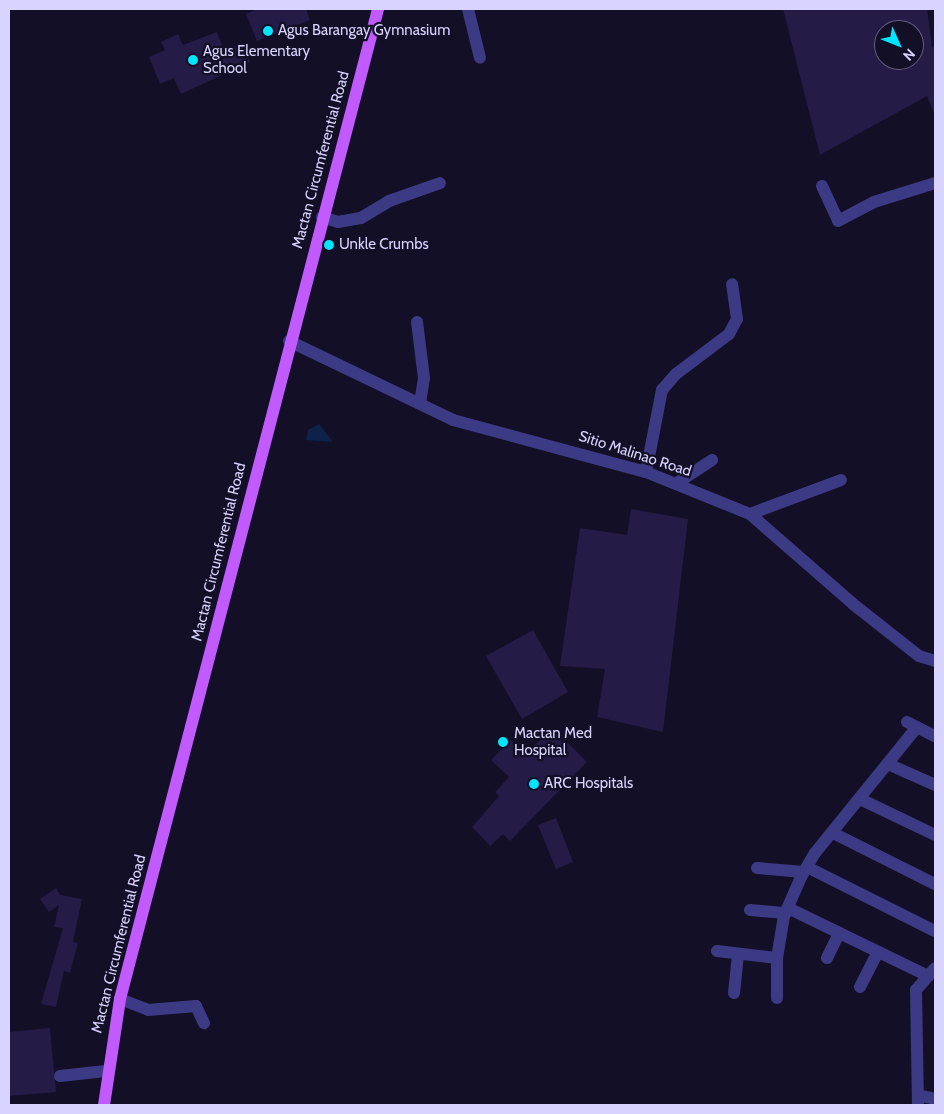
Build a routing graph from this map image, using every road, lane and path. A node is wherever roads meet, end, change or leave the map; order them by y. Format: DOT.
graph roads {
  1 [pos="378,9"];
  2 [pos="468,9"];
  3 [pos="480,58"];
  4 [pos="440,183"];
  5 [pos="935,183"];
  6 [pos="822,186"];
  7 [pos="322,218"];
  8 [pos="732,284"];
  9 [pos="417,322"];
  10 [pos="290,341"];
  11 [pos="420,404"];
  12 [pos="712,460"];
  13 [pos="646,472"];
  14 [pos="841,480"];
  15 [pos="677,483"];
  16 [pos="750,514"];
  17 [pos="935,661"];
  18 [pos="935,736"];
  19 [pos="888,764"];
  20 [pos="935,785"];
  21 [pos="860,799"];
  22 [pos="833,833"];
  23 [pos="935,835"];
  24 [pos="757,868"];
  25 [pos="805,869"];
  26 [pos="935,884"];
  27 [pos="750,910"];
  28 [pos="787,911"];
  29 [pos="935,931"];
  30 [pos="839,933"];
  31 [pos="717,951"];
  32 [pos="878,952"];
  33 [pos="738,954"];
  34 [pos="777,958"];
  35 [pos="827,958"];
  36 [pos="932,972"];
  37 [pos="860,988"];
  38 [pos="734,994"];
  39 [pos="777,998"];
  40 [pos="120,999"];
  41 [pos="204,1022"];
  42 [pos="106,1071"];
  43 [pos="60,1076"];
  44 [pos="935,1099"];
  45 [pos="918,1100"];
  46 [pos="103,1105"];
  1 -- 7 [label="main road, Mactan Circumferential Road"];
  2 -- 3 [label="street"];
  4 -- 7 [label="street"];
  5 -- 6 [label="street"];
  7 -- 10 [label="main road, Mactan Circumferential Road"];
  8 -- 13 [label="street"];
  9 -- 11 [label="street"];
  10 -- 11 [label="street, Sitio Malinao Road"];
  10 -- 40 [label="main road, Mactan Circumferential Road"];
  11 -- 13 [label="street, Sitio Malinao Road"];
  12 -- 15 [label="street"];
  13 -- 15 [label="street, Sitio Malinao Road"];
  14 -- 16 [label="street"];
  15 -- 16 [label="street, Sitio Malinao Road"];
  16 -- 17 [label="street, Sitio Malinao Road"];
  18 -- 19 [label="street"];
  19 -- 20 [label="street"];
  19 -- 21 [label="street"];
  21 -- 22 [label="street"];
  21 -- 23 [label="street"];
  22 -- 25 [label="street"];
  22 -- 26 [label="street"];
  24 -- 25 [label="street"];
  25 -- 28 [label="street"];
  25 -- 29 [label="street"];
  27 -- 28 [label="street"];
  28 -- 30 [label="street"];
  28 -- 34 [label="street"];
  30 -- 32 [label="street"];
  30 -- 35 [label="street"];
  31 -- 33 [label="street"];
  32 -- 36 [label="street"];
  32 -- 37 [label="street"];
  33 -- 34 [label="street"];
  33 -- 38 [label="street"];
  34 -- 39 [label="street"];
  36 -- 45 [label="street"];
  40 -- 41 [label="street"];
  40 -- 42 [label="main road, Mactan Circumferential Road"];
  42 -- 43 [label="street"];
  42 -- 46 [label="main road, Mactan Circumferential Road"];
  44 -- 45 [label="street"];
}
